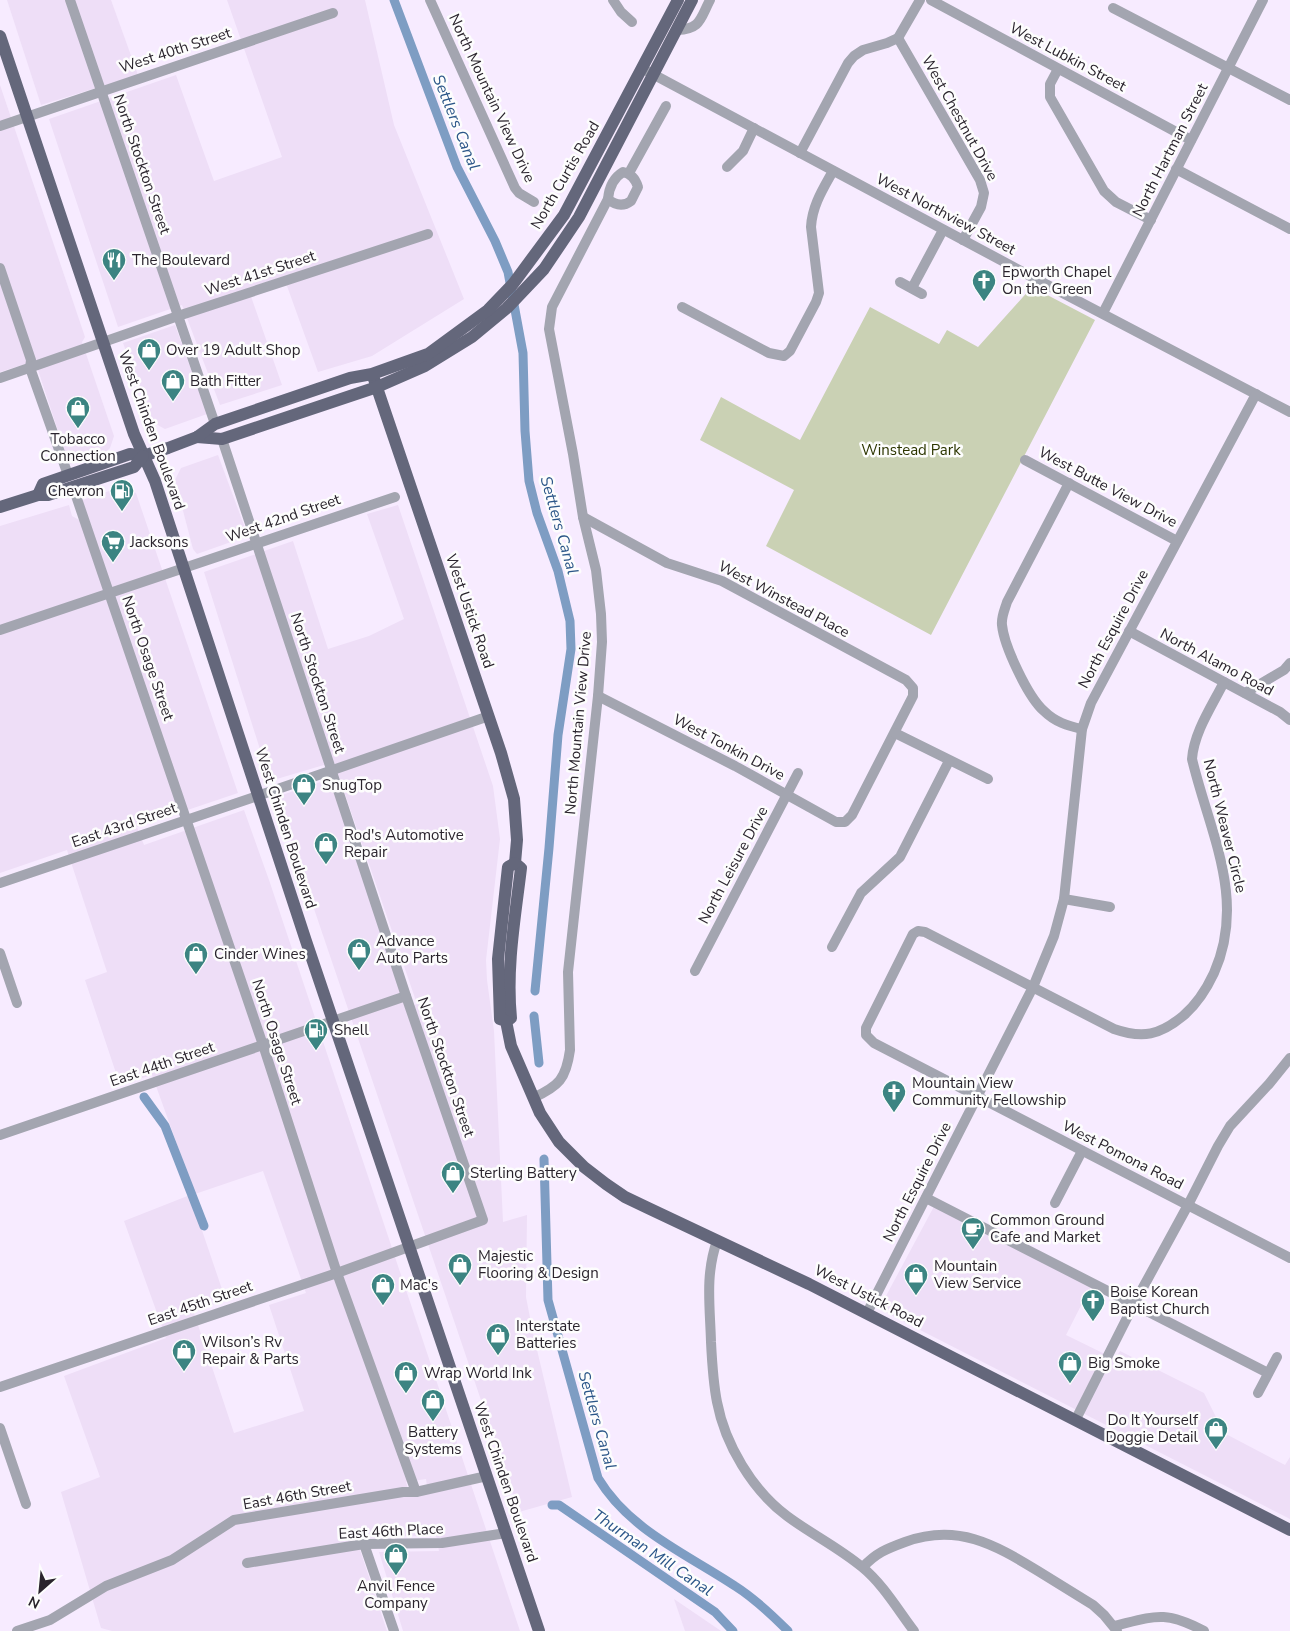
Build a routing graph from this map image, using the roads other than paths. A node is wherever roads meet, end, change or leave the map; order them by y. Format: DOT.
graph roads {
  1 [pos="70,0"];
  2 [pos="430,0"];
  3 [pos="613,0"];
  4 [pos="678,0"];
  5 [pos="692,0"];
  6 [pos="710,0"];
  7 [pos="920,0"];
  8 [pos="931,0"];
  9 [pos="1263,0"];
  10 [pos="1113,8"];
  11 [pos="333,13"];
  12 [pos="632,22"];
  13 [pos="677,30"];
  14 [pos="0,36"];
  15 [pos="898,38"];
  16 [pos="1228,68"];
  17 [pos="1058,69"];
  18 [pos="648,72"];
  19 [pos="101,90"];
  20 [pos="1290,100"];
  21 [pos="666,106"];
  22 [pos="27,116"];
  23 [pos="0,126"];
  24 [pos="754,128"];
  25 [pos="1191,140"];
  26 [pos="800,153"];
  27 [pos="727,167"];
  28 [pos="1176,169"];
  29 [pos="833,170"];
  30 [pos="629,173"];
  31 [pos="608,199"];
  32 [pos="534,202"];
  33 [pos="1151,220"];
  34 [pos="1290,229"];
  35 [pos="943,230"];
  36 [pos="428,234"];
  37 [pos="963,240"];
  38 [pos="0,268"];
  39 [pos="900,282"];
  40 [pos="912,288"];
  41 [pos="922,294"];
  42 [pos="682,307"];
  43 [pos="1103,313"];
  44 [pos="492,314"];
  45 [pos="178,316"];
  46 [pos="103,342"];
  47 [pos="30,368"];
  48 [pos="372,374"];
  49 [pos="0,378"];
  50 [pos="377,387"];
  51 [pos="1256,394"];
  52 [pos="1290,412"];
  53 [pos="215,424"];
  54 [pos="197,438"];
  55 [pos="222,439"];
  56 [pos="144,456"];
  57 [pos="1026,460"];
  58 [pos="68,475"];
  59 [pos="1069,483"];
  60 [pos="73,487"];
  61 [pos="38,495"];
  62 [pos="394,496"];
  63 [pos="0,507"];
  64 [pos="583,517"];
  65 [pos="1178,541"];
  66 [pos="257,544"];
  67 [pos="182,568"];
  68 [pos="110,592"];
  69 [pos="0,630"];
  70 [pos="1129,631"];
  71 [pos="1290,663"];
  72 [pos="1224,682"];
  73 [pos="1245,693"];
  74 [pos="598,696"];
  75 [pos="489,716"];
  76 [pos="1290,720"];
  77 [pos="1082,729"];
  78 [pos="895,733"];
  79 [pos="949,761"];
  80 [pos="331,771"];
  81 [pos="798,773"];
  82 [pos="988,779"];
  83 [pos="787,794"];
  84 [pos="258,796"];
  85 [pos="187,820"];
  86 [pos="0,883"];
  87 [pos="1064,899"];
  88 [pos="1110,907"];
  89 [pos="832,947"];
  90 [pos="0,952"];
  91 [pos="695,971"];
  92 [pos="1033,987"];
  93 [pos="406,996"];
  94 [pos="17,1003"];
  95 [pos="334,1021"];
  96 [pos="866,1034"];
  97 [pos="263,1045"];
  98 [pos="1290,1058"];
  99 [pos="977,1096"];
  100 [pos="533,1098"];
  101 [pos="0,1135"];
  102 [pos="1082,1151"];
  103 [pos="926,1198"];
  104 [pos="1055,1203"];
  105 [pos="1188,1205"];
  106 [pos="483,1220"];
  107 [pos="716,1241"];
  108 [pos="410,1248"];
  109 [pos="1290,1258"];
  110 [pos="337,1273"];
  111 [pos="1134,1304"];
  112 [pos="867,1314"];
  113 [pos="1277,1357"];
  114 [pos="1268,1374"];
  115 [pos="0,1387"];
  116 [pos="1258,1393"];
  117 [pos="1076,1419"];
  118 [pos="0,1428"];
  119 [pos="487,1476"];
  120 [pos="416,1492"];
  121 [pos="26,1504"];
  122 [pos="1290,1530"];
  123 [pos="506,1533"];
  124 [pos="364,1544"];
  125 [pos="247,1563"];
  126 [pos="862,1567"];
  127 [pos="45,1626"];
  128 [pos="1116,1628"];
  129 [pos="17,1631"];
  130 [pos="394,1631"];
  131 [pos="539,1631"];
  132 [pos="914,1631"];
  133 [pos="1204,1631"];
  1 -- 19 [label="street, North Stockton Street"];
  2 -- 32 [label="street, North Mountain View Drive"];
  3 -- 12 [label="street"];
  4 -- 18 [label="main road, North Curtis Road"];
  5 -- 13 [label="main road, North Curtis Road"];
  6 -- 13 [label="street"];
  7 -- 15 [label="street"];
  8 -- 17 [label="street, West Lubkin Street"];
  9 -- 16 [label="street, North Hartman Street"];
  10 -- 16 [label="street"];
  11 -- 19 [label="street, West 40th Street"];
  13 -- 18 [label="main road, North Curtis Road"];
  14 -- 22 [label="main road, West Chinden Boulevard"];
  15 -- 26 [label="street"];
  15 -- 37 [label="street, West Chestnut Drive"];
  16 -- 20 [label="street"];
  16 -- 25 [label="street, North Hartman Street"];
  17 -- 25 [label="street, West Lubkin Street"];
  17 -- 33 [label="street"];
  18 -- 24 [label="street, West Northview Street"];
  18 -- 44 [label="main road, North Curtis Road"];
  18 -- 44 [label="main road, North Curtis Road"];
  19 -- 22 [label="street, West 40th Street"];
  19 -- 45 [label="street, North Stockton Street"];
  21 -- 30 [label="street"];
  22 -- 23 [label="street, West 40th Street"];
  22 -- 46 [label="main road, West Chinden Boulevard"];
  24 -- 26 [label="street, West Northview Street"];
  24 -- 27 [label="street"];
  25 -- 28 [label="street, North Hartman Street"];
  26 -- 29 [label="street, West Northview Street"];
  28 -- 33 [label="street, North Hartman Street"];
  28 -- 34 [label="street"];
  29 -- 35 [label="street, West Northview Street"];
  29 -- 42 [label="street"];
  30 -- 31 [label="street"];
  30 -- 31 [label="street"];
  31 -- 64 [label="street, North Mountain View Drive"];
  33 -- 43 [label="street, North Hartman Street"];
  35 -- 37 [label="street, West Northview Street"];
  35 -- 40 [label="street"];
  36 -- 45 [label="street, West 41st Street"];
  37 -- 43 [label="street, West Northview Street"];
  38 -- 47 [label="street"];
  39 -- 40 [label="street"];
  40 -- 41 [label="street"];
  43 -- 51 [label="street, West Northview Street"];
  44 -- 48 [label="main road, North Curtis Road"];
  44 -- 50 [label="main road, North Curtis Road"];
  45 -- 46 [label="street, West 41st Street"];
  45 -- 53 [label="street, North Stockton Street"];
  46 -- 47 [label="street, West 41st Street"];
  46 -- 56 [label="main road, West Chinden Boulevard"];
  47 -- 49 [label="street, West 41st Street"];
  47 -- 58 [label="street"];
  48 -- 50 [label="main road, West Ustick Road"];
  48 -- 53 [label="main road, North Curtis Road"];
  50 -- 55 [label="main road, North Curtis Road"];
  50 -- 75 [label="main road, West Ustick Road"];
  51 -- 52 [label="street, West Northview Street"];
  51 -- 65 [label="street, North Esquire Drive"];
  53 -- 54 [label="main road, North Curtis Road"];
  54 -- 55 [label="main road, North Curtis Road"];
  54 -- 56 [label="main road, North Curtis Road"];
  55 -- 66 [label="street, North Stockton Street"];
  56 -- 58 [label="main road"];
  56 -- 60 [label="main road"];
  56 -- 67 [label="main road, West Chinden Boulevard"];
  57 -- 59 [label="street, West Butte View Drive"];
  58 -- 61 [label="main road"];
  59 -- 65 [label="street, West Butte View Drive"];
  59 -- 77 [label="street"];
  60 -- 61 [label="main road"];
  60 -- 68 [label="street, North Osage Street"];
  61 -- 63 [label="main road"];
  62 -- 66 [label="street, West 42nd Street"];
  64 -- 74 [label="street, North Mountain View Drive"];
  64 -- 78 [label="street, West Winstead Place"];
  65 -- 70 [label="street, North Esquire Drive"];
  66 -- 67 [label="street, West 42nd Street"];
  66 -- 80 [label="street, North Stockton Street"];
  67 -- 68 [label="street, West 42nd Street"];
  67 -- 84 [label="main road, West Chinden Boulevard"];
  68 -- 69 [label="street, West 42nd Street"];
  68 -- 85 [label="street, North Osage Street"];
  70 -- 72 [label="street, North Alamo Road"];
  70 -- 77 [label="street, North Esquire Drive"];
  71 -- 73 [label="street"];
  72 -- 73 [label="street, North Alamo Road"];
  72 -- 92 [label="street, North Weaver Circle"];
  73 -- 76 [label="street, North Alamo Road"];
  74 -- 83 [label="street, West Tonkin Drive"];
  74 -- 100 [label="street, North Mountain View Drive"];
  75 -- 80 [label="street, East 43rd Street"];
  75 -- 100 [label="main road, West Ustick Road"];
  77 -- 87 [label="street, North Esquire Drive"];
  78 -- 79 [label="street"];
  78 -- 83 [label="street, West Tonkin Drive"];
  79 -- 82 [label="street"];
  79 -- 89 [label="street"];
  80 -- 84 [label="street, East 43rd Street"];
  80 -- 93 [label="street, North Stockton Street"];
  81 -- 83 [label="street, North Leisure Drive"];
  83 -- 91 [label="street, North Leisure Drive"];
  84 -- 85 [label="street, East 43rd Street"];
  84 -- 95 [label="main road, West Chinden Boulevard"];
  85 -- 86 [label="street, East 43rd Street"];
  85 -- 97 [label="street, North Osage Street"];
  87 -- 88 [label="street"];
  87 -- 92 [label="street, North Esquire Drive"];
  90 -- 94 [label="street"];
  92 -- 96 [label="street, North Weaver Circle"];
  92 -- 99 [label="street, North Esquire Drive"];
  93 -- 95 [label="street, East 44th Street"];
  93 -- 106 [label="street, North Stockton Street"];
  95 -- 97 [label="street, East 44th Street"];
  95 -- 108 [label="main road, West Chinden Boulevard"];
  96 -- 99 [label="street, West Pomona Road"];
  97 -- 101 [label="street, East 44th Street"];
  97 -- 110 [label="street, North Osage Street"];
  98 -- 105 [label="street"];
  99 -- 102 [label="street, West Pomona Road"];
  99 -- 103 [label="street, North Esquire Drive"];
  100 -- 107 [label="main road, West Ustick Road"];
  102 -- 104 [label="street"];
  102 -- 105 [label="street, West Pomona Road"];
  103 -- 111 [label="street"];
  103 -- 112 [label="street, North Esquire Drive"];
  105 -- 109 [label="street, West Pomona Road"];
  105 -- 111 [label="street"];
  106 -- 108 [label="street, East 45th Street"];
  107 -- 112 [label="main road, West Ustick Road"];
  107 -- 126 [label="street"];
  108 -- 110 [label="street, East 45th Street"];
  108 -- 119 [label="main road, West Chinden Boulevard"];
  110 -- 115 [label="street, East 45th Street"];
  110 -- 120 [label="street, North Osage Street"];
  111 -- 114 [label="street"];
  111 -- 117 [label="street"];
  112 -- 117 [label="main road, West Ustick Road"];
  113 -- 114 [label="street"];
  114 -- 116 [label="street"];
  117 -- 122 [label="main road, West Ustick Road"];
  118 -- 121 [label="street"];
  119 -- 120 [label="street, East 46th Street"];
  119 -- 123 [label="main road, West Chinden Boulevard"];
  120 -- 127 [label="street, East 46th Street"];
  123 -- 124 [label="street, East 46th Place"];
  123 -- 131 [label="main road, West Chinden Boulevard"];
  124 -- 125 [label="street, East 46th Place"];
  124 -- 130 [label="street"];
  126 -- 128 [label="street"];
  126 -- 132 [label="street"];
  127 -- 129 [label="street, East 46th Street"];
  128 -- 133 [label="street"];
}
